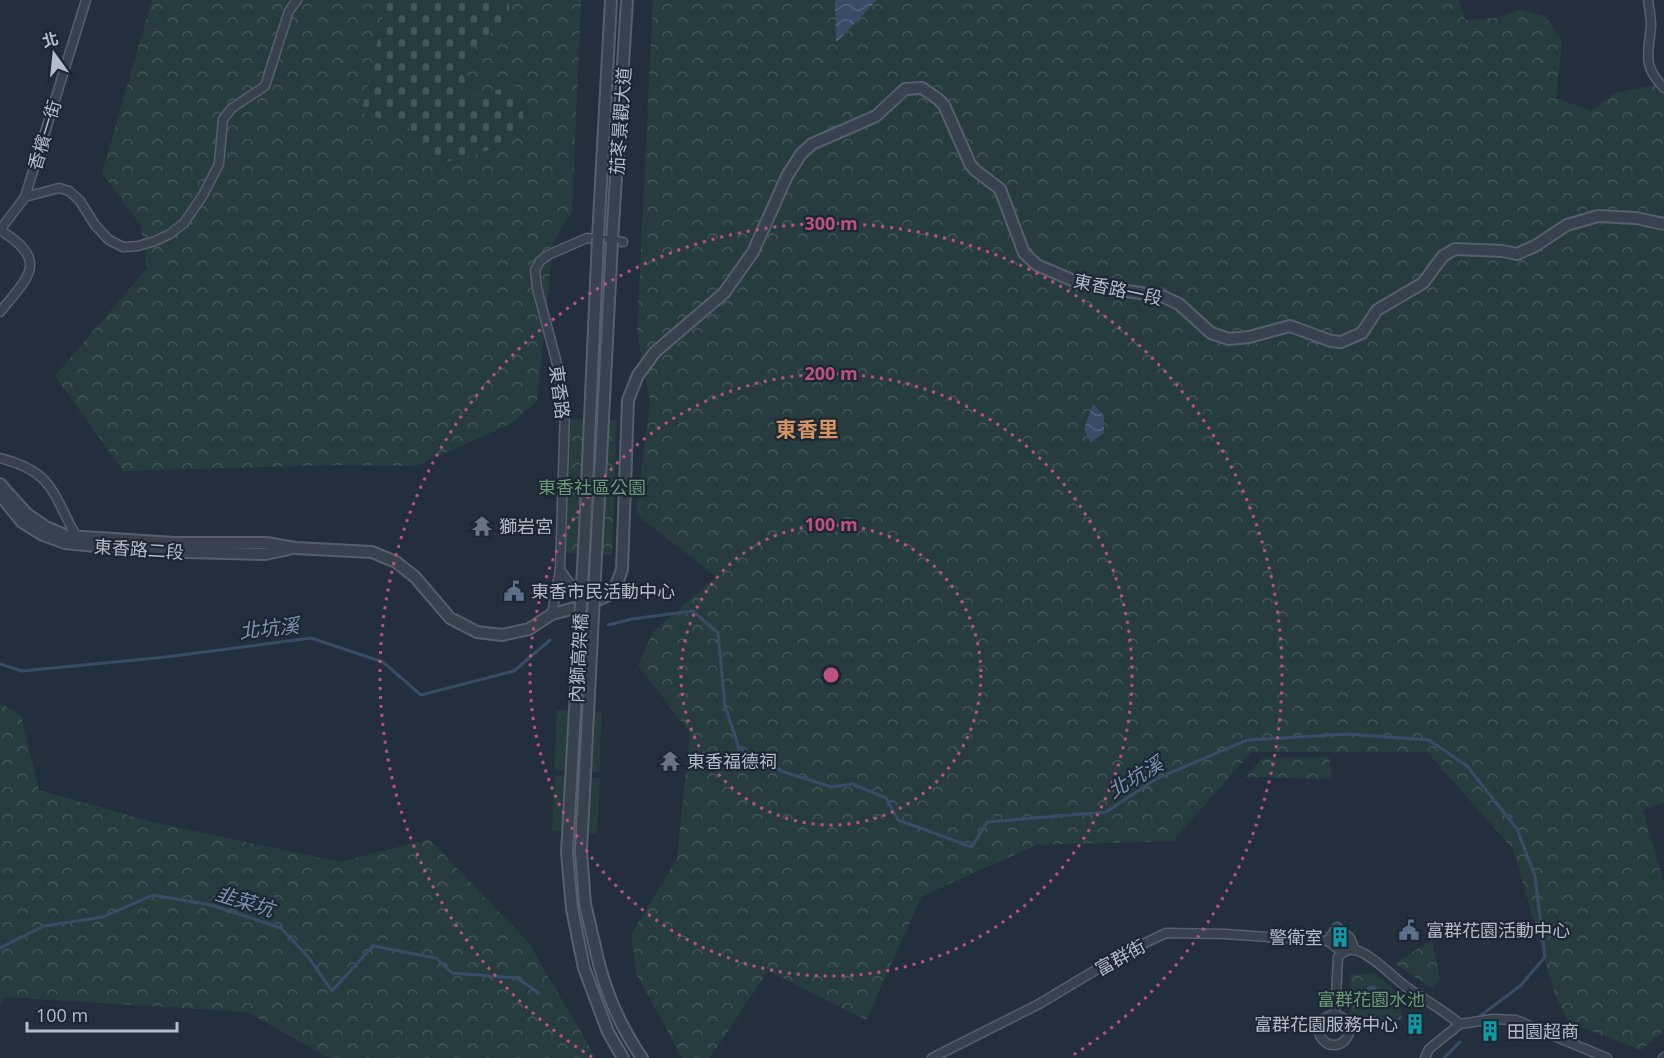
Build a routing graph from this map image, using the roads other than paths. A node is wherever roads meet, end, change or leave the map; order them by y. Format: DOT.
graph roads {
  1 [pos="86,0"];
  2 [pos="297,0"];
  3 [pos="611,0"];
  4 [pos="627,0"];
  5 [pos="1648,0"];
  6 [pos="1664,88"];
  7 [pos="25,197"];
  8 [pos="1664,224"];
  9 [pos="0,230"];
  10 [pos="598,238"];
  11 [pos="617,242"];
  12 [pos="0,312"];
  13 [pos="0,458"];
  14 [pos="0,484"];
  15 [pos="0,495"];
  16 [pos="76,536"];
  17 [pos="295,548"];
  18 [pos="560,570"];
  19 [pos="586,605"];
  20 [pos="552,614"];
  21 [pos="1328,941"];
  22 [pos="1354,950"];
  23 [pos="1342,952"];
  24 [pos="1335,1015"];
  25 [pos="1460,1024"];
  26 [pos="623,1058"];
  27 [pos="642,1058"];
  28 [pos="932,1058"];
  29 [pos="1425,1058"];
  30 [pos="1607,1058"];
  1 -- 7 [label="street, 香檳一街"];
  2 -- 7 [label="street"];
  3 -- 10 [label="street, 茄苳景觀大道"];
  4 -- 11 [label="street, 茄苳景觀大道"];
  5 -- 6 [label="street"];
  7 -- 9 [label="street, 香檳一街"];
  8 -- 19 [label="street, 東香路一段"];
  9 -- 12 [label="street"];
  10 -- 11 [label="street"];
  10 -- 18 [label="street, 東香路"];
  10 -- 26 [label="street, 內獅高架橋, bridge"];
  11 -- 27 [label="street, 內獅高架橋, bridge"];
  13 -- 16 [label="street, 東香路二段"];
  14 -- 16 [label="street, 東香路二段"];
  15 -- 17 [label="street, 東香路二段"];
  16 -- 17 [label="street, 東香路二段"];
  17 -- 20 [label="street, 東香路二段"];
  18 -- 19 [label="street"];
  18 -- 20 [label="street, 東香路"];
  19 -- 20 [label="street, 東香路一段"];
  21 -- 22 [label="street"];
  21 -- 23 [label="street"];
  21 -- 28 [label="street, 富群街"];
  22 -- 23 [label="street"];
  22 -- 25 [label="street"];
  23 -- 24 [label="street"];
  25 -- 29 [label="street"];
  25 -- 30 [label="street"];
}
